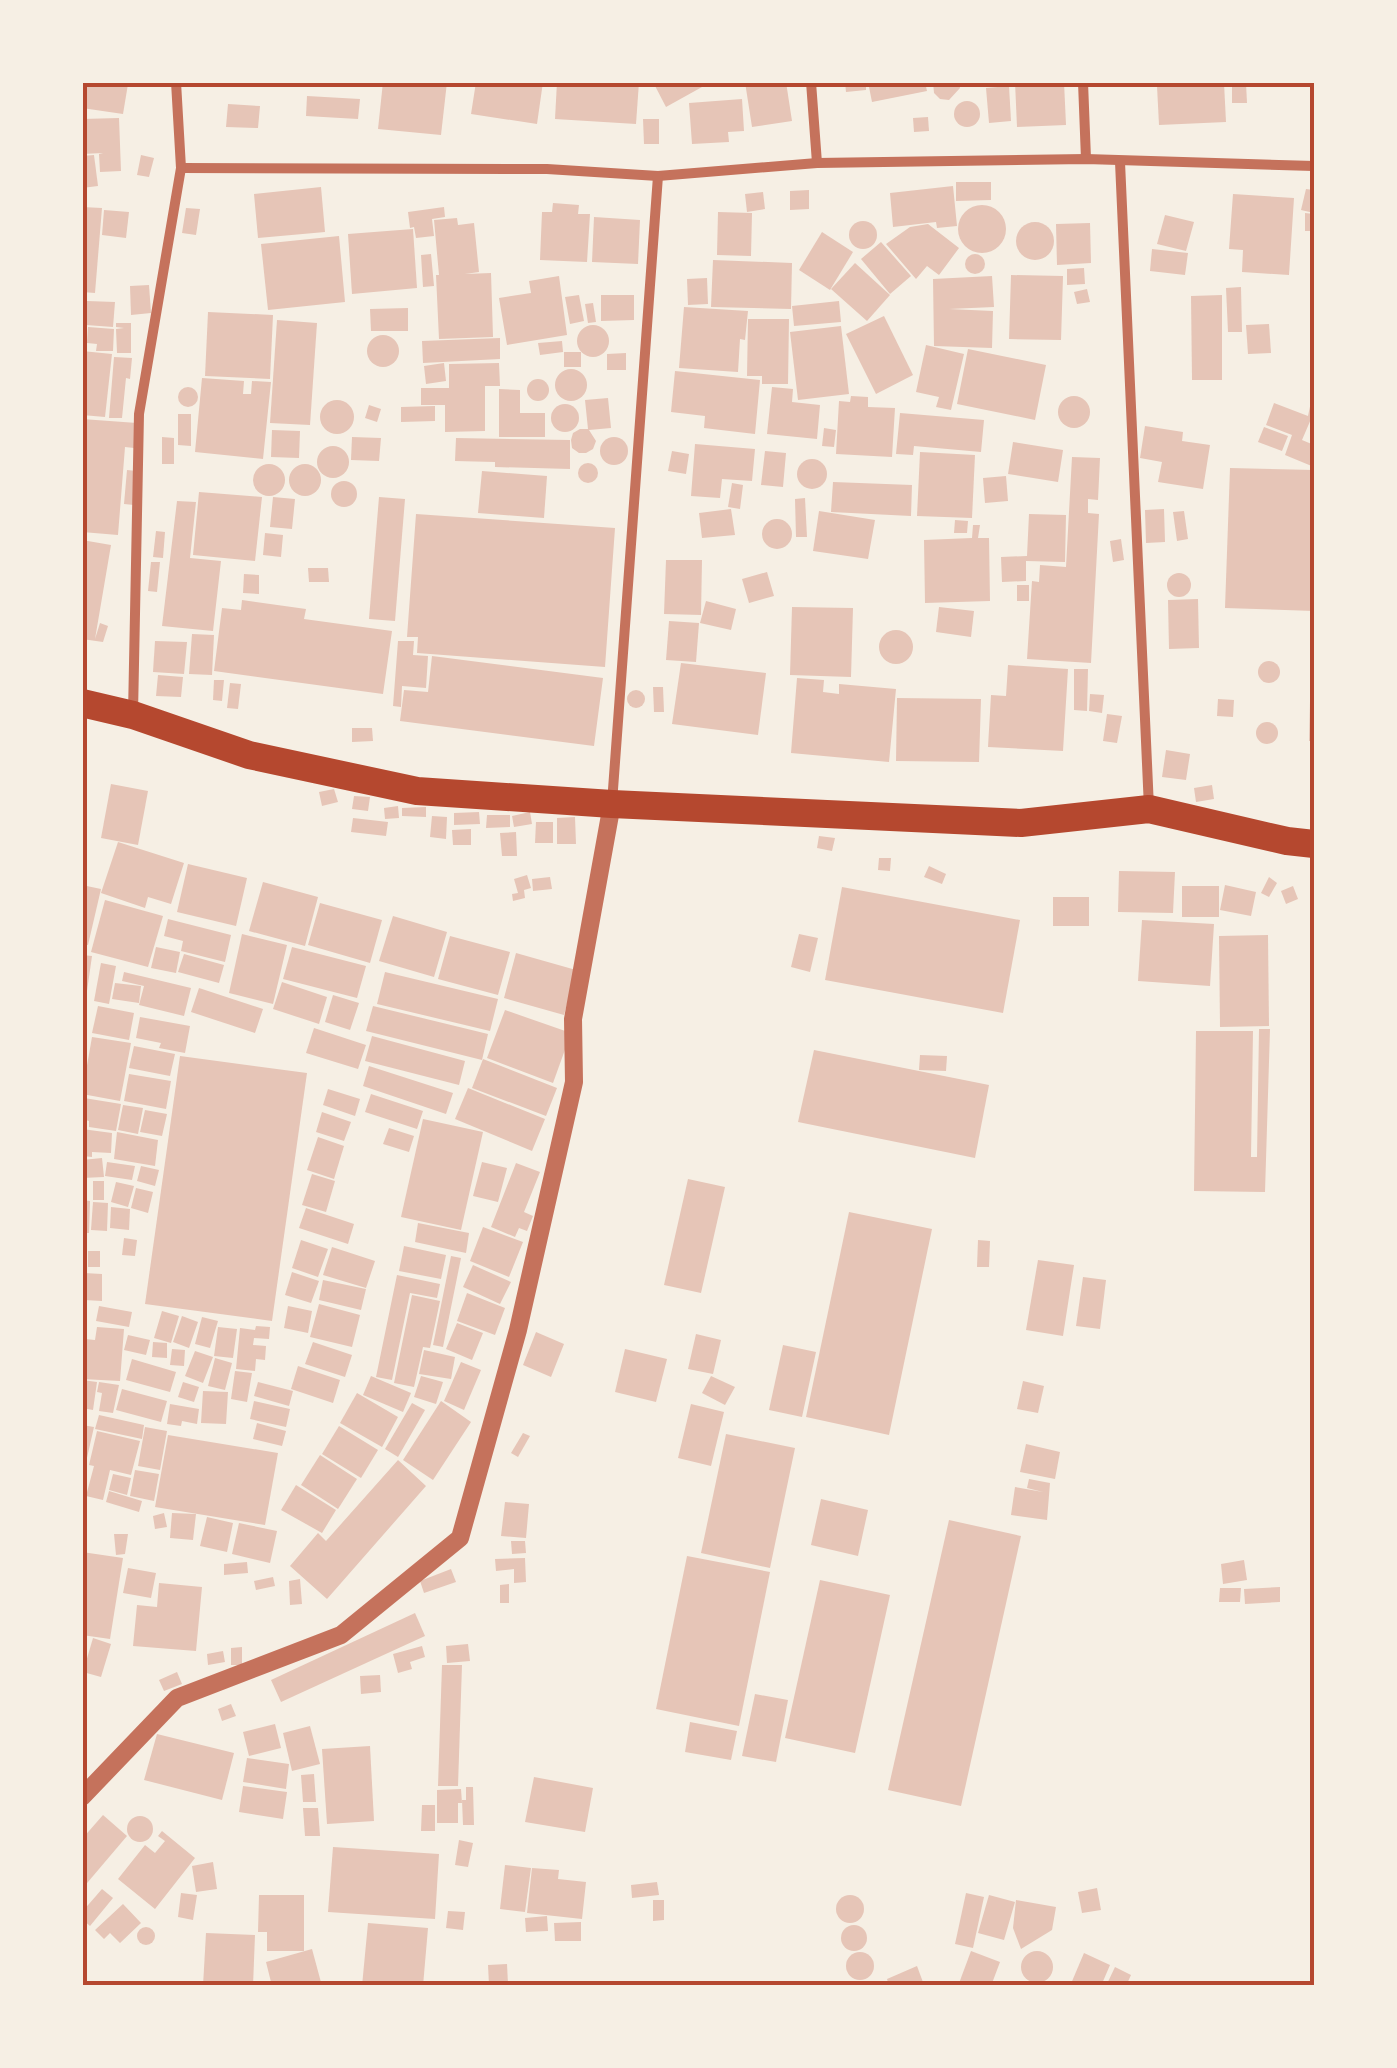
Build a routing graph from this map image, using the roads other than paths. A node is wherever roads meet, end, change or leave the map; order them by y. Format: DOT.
graph roads {
  1 [pos="176,82"];
  2 [pos="810,82"];
  3 [pos="1083,82"];
  4 [pos="1086,159"];
  5 [pos="1120,162"];
  6 [pos="817,164"];
  7 [pos="1314,166"];
  8 [pos="181,168"];
  9 [pos="658,176"];
  10 [pos="82,703"];
  11 [pos="133,715"];
  12 [pos="612,804"];
  13 [pos="1150,809"];
  14 [pos="1314,844"];
  15 [pos="82,1797"];
  1 -- 8 [label="street"];
  2 -- 6 [label="street"];
  3 -- 4 [label="street"];
  4 -- 5 [label="street"];
  4 -- 6 [label="street"];
  5 -- 7 [label="street"];
  5 -- 13 [label="street"];
  6 -- 9 [label="street"];
  8 -- 9 [label="street"];
  8 -- 11 [label="street"];
  9 -- 12 [label="street"];
  10 -- 11 [label="highway"];
  11 -- 12 [label="highway"];
  12 -- 13 [label="highway"];
  12 -- 15 [label="street"];
  13 -- 14 [label="highway"];
}
